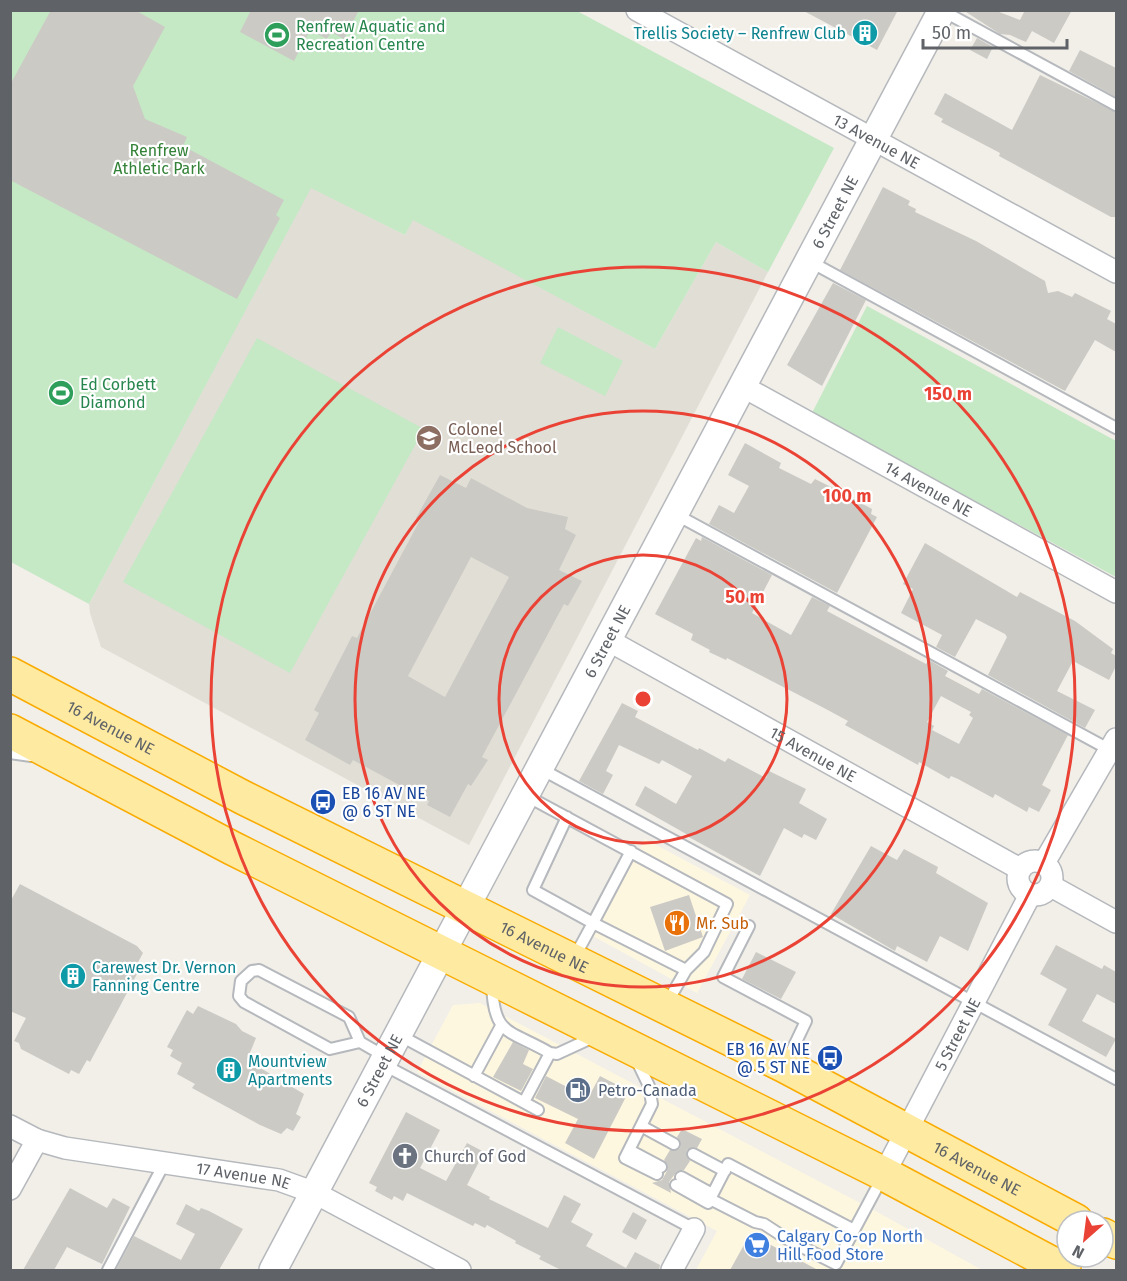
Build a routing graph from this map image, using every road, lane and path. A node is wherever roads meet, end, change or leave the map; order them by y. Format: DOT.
graph roads {
  1 [pos="637,10"];
  2 [pos="942,10"];
  3 [pos="1116,105"];
  4 [pos="875,139"];
  5 [pos="809,261"];
  6 [pos="1116,272"];
  7 [pos="742,386"];
  8 [pos="1116,428"];
  9 [pos="675,514"];
  10 [pos="1116,592"];
  11 [pos="606,639"];
  12 [pos="10,674"];
  13 [pos="10,731"];
  14 [pos="1114,747"];
  15 [pos="10,753"];
  16 [pos="68,762"];
  17 [pos="538,767"];
  18 [pos="524,794"];
  19 [pos="567,817"];
  20 [pos="631,851"];
  21 [pos="1044,862"];
  22 [pos="1020,869"];
  23 [pos="1051,886"];
  24 [pos="1030,894"];
  25 [pos="465,907"];
  26 [pos="1116,922"];
  27 [pos="593,923"];
  28 [pos="748,926"];
  29 [pos="442,951"];
  30 [pos="573,962"];
  31 [pos="686,970"];
  32 [pos="491,976"];
  33 [pos="975,1003"];
  34 [pos="665,1006"];
  35 [pos="501,1026"];
  36 [pos="616,1039"];
  37 [pos="360,1042"];
  38 [pos="390,1052"];
  39 [pos="550,1053"];
  40 [pos="784,1066"];
  41 [pos="474,1076"];
  42 [pos="1116,1079"];
  43 [pos="524,1102"];
  44 [pos="538,1110"];
  45 [pos="10,1126"];
  46 [pos="641,1126"];
  47 [pos="907,1132"];
  48 [pos="38,1140"];
  49 [pos="674,1144"];
  50 [pos="693,1154"];
  51 [pos="165,1162"];
  52 [pos="659,1170"];
  53 [pos="725,1171"];
  54 [pos="884,1174"];
  55 [pos="678,1181"];
  56 [pos="10,1189"];
  57 [pos="315,1193"];
  58 [pos="710,1199"];
  59 [pos="1055,1210"];
  60 [pos="694,1229"];
  61 [pos="855,1230"];
  62 [pos="108,1270"];
  63 [pos="273,1270"];
  64 [pos="460,1270"];
  65 [pos="672,1270"];
  66 [pos="1064,1270"];
  1 -- 4 [label="street, 13 Avenue NE"];
  2 -- 3 [label="lane"];
  2 -- 4 [label="street, 6 Street NE"];
  4 -- 5 [label="street, 6 Street NE"];
  4 -- 6 [label="street, 13 Avenue NE"];
  5 -- 7 [label="street, 6 Street NE"];
  5 -- 8 [label="lane"];
  7 -- 9 [label="street, 6 Street NE"];
  7 -- 10 [label="street, 14 Avenue NE"];
  9 -- 11 [label="street, 6 Street NE"];
  9 -- 14 [label="lane"];
  11 -- 17 [label="street, 6 Street NE"];
  11 -- 22 [label="street, 15 Avenue NE"];
  12 -- 25 [label="highway, 16 Avenue NE"];
  13 -- 16 [label="highway"];
  14 -- 21 [label="street"];
  15 -- 16 [label="lane"];
  16 -- 29 [label="highway"];
  17 -- 18 [label="street, 6 Street NE"];
  17 -- 33 [label="lane"];
  18 -- 19 [label="lane"];
  18 -- 25 [label="street, 6 Street NE"];
  19 -- 20 [label="lane"];
  19 -- 27 [label="lane"];
  20 -- 27 [label="lane"];
  20 -- 31 [label="lane"];
  21 -- 22 [label="street"];
  21 -- 23 [label="street"];
  22 -- 24 [label="street"];
  23 -- 24 [label="street"];
  23 -- 26 [label="street"];
  24 -- 33 [label="street, 5 Street NE"];
  25 -- 29 [label="street, 6 Street NE"];
  25 -- 30 [label="highway, 16 Avenue NE"];
  27 -- 30 [label="lane"];
  27 -- 31 [label="lane"];
  28 -- 40 [label="lane"];
  29 -- 32 [label="highway"];
  29 -- 38 [label="street, 6 Street NE"];
  30 -- 34 [label="highway, 16 Avenue NE"];
  31 -- 34 [label="lane"];
  32 -- 35 [label="lane"];
  32 -- 36 [label="highway"];
  33 -- 42 [label="lane"];
  33 -- 47 [label="street, 5 Street NE"];
  34 -- 40 [label="highway, 16 Avenue NE"];
  35 -- 39 [label="lane"];
  35 -- 41 [label="lane"];
  36 -- 39 [label="lane"];
  36 -- 46 [label="lane"];
  36 -- 54 [label="highway"];
  37 -- 37 [label="lane"];
  37 -- 38 [label="lane"];
  38 -- 41 [label="lane"];
  38 -- 57 [label="street, 6 Street NE"];
  38 -- 60 [label="lane"];
  39 -- 43 [label="lane"];
  40 -- 47 [label="highway, 16 Avenue NE"];
  41 -- 43 [label="lane"];
  43 -- 44 [label="lane"];
  45 -- 48 [label="street, 17 Avenue NE"];
  46 -- 49 [label="lane"];
  46 -- 52 [label="lane"];
  47 -- 54 [label="street, 5 Street NE"];
  47 -- 59 [label="highway, 16 Avenue NE"];
  48 -- 51 [label="street, 17 Avenue NE"];
  48 -- 56 [label="street"];
  50 -- 53 [label="lane"];
  51 -- 57 [label="street, 17 Avenue NE"];
  51 -- 62 [label="lane"];
  53 -- 58 [label="lane"];
  53 -- 61 [label="lane"];
  54 -- 61 [label="lane"];
  54 -- 66 [label="highway"];
  55 -- 58 [label="lane"];
  57 -- 63 [label="street, 6 Street NE"];
  57 -- 64 [label="street, 17 Avenue NE"];
  58 -- 61 [label="lane"];
  60 -- 65 [label="street"];
}
